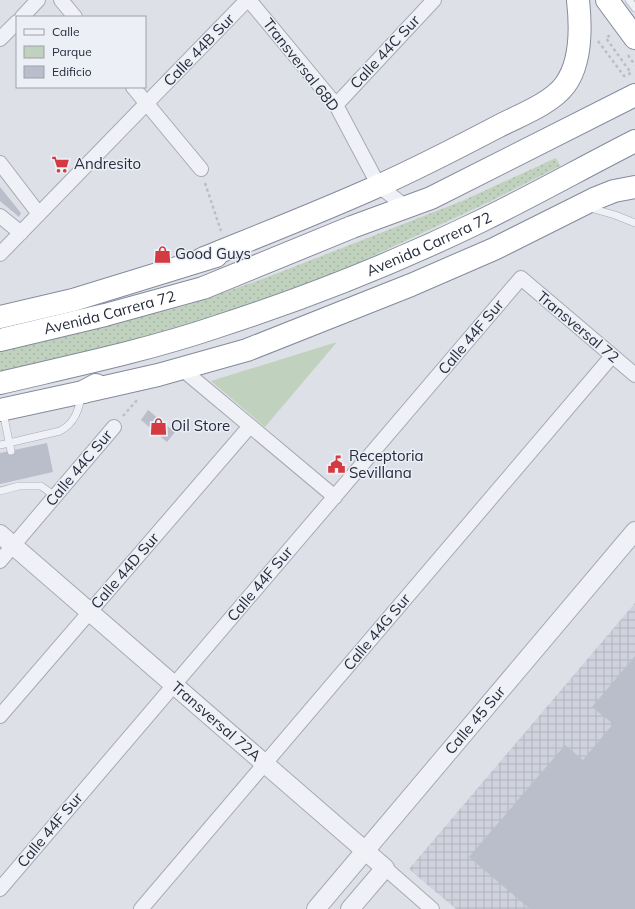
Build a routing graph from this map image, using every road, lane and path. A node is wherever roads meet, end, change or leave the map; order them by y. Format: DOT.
graph roads {
  1 [pos="38,0"];
  2 [pos="61,0"];
  3 [pos="248,0"];
  4 [pos="434,0"];
  5 [pos="578,0"];
  6 [pos="607,0"];
  7 [pos="629,0"];
  8 [pos="635,8"];
  9 [pos="23,16"];
  10 [pos="74,16"];
  11 [pos="16,23"];
  12 [pos="612,34"];
  13 [pos="0,39"];
  14 [pos="599,42"];
  15 [pos="630,45"];
  16 [pos="635,65"];
  17 [pos="134,88"];
  18 [pos="635,95"];
  19 [pos="146,104"];
  20 [pos="336,105"];
  21 [pos="635,141"];
  22 [pos="0,163"];
  23 [pos="200,169"];
  24 [pos="379,186"];
  25 [pos="635,187"];
  26 [pos="580,206"];
  27 [pos="406,207"];
  28 [pos="39,214"];
  29 [pos="0,216"];
  30 [pos="635,223"];
  31 [pos="352,227"];
  32 [pos="20,233"];
  33 [pos="227,249"];
  34 [pos="0,254"];
  35 [pos="202,259"];
  36 [pos="521,278"];
  37 [pos="0,317"];
  38 [pos="214,328"];
  39 [pos="0,340"];
  40 [pos="612,356"];
  41 [pos="182,369"];
  42 [pos="635,375"];
  43 [pos="0,383"];
  44 [pos="83,392"];
  45 [pos="139,397"];
  46 [pos="1,410"];
  47 [pos="250,426"];
  48 [pos="114,427"];
  49 [pos="10,443"];
  50 [pos="0,444"];
  51 [pos="11,451"];
  52 [pos="0,491"];
  53 [pos="55,496"];
  54 [pos="335,496"];
  55 [pos="635,531"];
  56 [pos="7,540"];
  57 [pos="0,561"];
  58 [pos="90,612"];
  59 [pos="174,685"];
  60 [pos="0,716"];
  61 [pos="265,764"];
  62 [pos="365,851"];
  63 [pos="384,868"];
  64 [pos="0,889"];
  65 [pos="141,909"];
  66 [pos="316,909"];
  67 [pos="350,909"];
  68 [pos="432,909"];
  1 -- 9 [label="street"];
  2 -- 10 [label="street"];
  3 -- 19 [label="street, Calle 44B Sur"];
  3 -- 20 [label="street, Transversal 68D"];
  4 -- 20 [label="street, Calle 44C Sur"];
  5 -- 24 [label="highway"];
  6 -- 15 [label="highway"];
  7 -- 8 [label="lane"];
  11 -- 13 [label="street"];
  12 -- 14 [label="path"];
  15 -- 16 [label="path"];
  17 -- 19 [label="street"];
  18 -- 27 [label="highway, Avenida Carrera 72"];
  19 -- 23 [label="street"];
  19 -- 28 [label="street, Calle 44B Sur"];
  20 -- 24 [label="street, Transversal 68D"];
  21 -- 38 [label="highway, Avenida Carrera 72"];
  22 -- 28 [label="street"];
  23 -- 33 [label="path"];
  24 -- 27 [label="street, Transversal 68D"];
  24 -- 33 [label="highway"];
  25 -- 26 [label="highway"];
  26 -- 30 [label="lane"];
  26 -- 41 [label="highway"];
  27 -- 31 [label="highway, Avenida Carrera 72"];
  28 -- 32 [label="street, Calle 44B Sur"];
  29 -- 32 [label="street"];
  31 -- 35 [label="highway, Avenida Carrera 72"];
  31 -- 39 [label="highway, Avenida Carrera 72"];
  32 -- 34 [label="street, Calle 44B Sur"];
  33 -- 35 [label="highway"];
  35 -- 37 [label="highway, Avenida Carrera 72"];
  36 -- 40 [label="street, Transversal 72"];
  36 -- 54 [label="street, Calle 44F Sur"];
  38 -- 43 [label="highway, Avenida Carrera 72"];
  38 -- 44 [label="highway, Avenida Carrera 72"];
  40 -- 42 [label="street, Transversal 72"];
  40 -- 61 [label="street, Calle 44G Sur"];
  41 -- 44 [label="highway"];
  41 -- 47 [label="street"];
  44 -- 46 [label="highway, Avenida Carrera 72"];
  44 -- 49 [label="lane"];
  45 -- 48 [label="path, Calle 44C Sur"];
  46 -- 49 [label="lane"];
  47 -- 54 [label="street"];
  47 -- 58 [label="street, Calle 44D Sur"];
  48 -- 53 [label="street, Calle 44C Sur"];
  49 -- 50 [label="lane"];
  49 -- 51 [label="lane"];
  52 -- 53 [label="lane"];
  53 -- 56 [label="street, Calle 44C Sur"];
  54 -- 59 [label="street, Calle 44F Sur"];
  55 -- 62 [label="street, Calle 45 Sur"];
  56 -- 57 [label="street, Calle 44C Sur"];
  56 -- 58 [label="street, Transversal 72A"];
  58 -- 59 [label="street, Transversal 72A"];
  58 -- 60 [label="street, Calle 44D Sur"];
  59 -- 61 [label="street, Transversal 72A"];
  59 -- 64 [label="street, Calle 44F Sur"];
  61 -- 62 [label="street, Transversal 72A"];
  61 -- 65 [label="street, Calle 44G Sur"];
  62 -- 63 [label="street, Transversal 72A"];
  62 -- 66 [label="street, Calle 45 Sur"];
  63 -- 67 [label="street"];
  63 -- 68 [label="street, Transversal 72A"];
}
